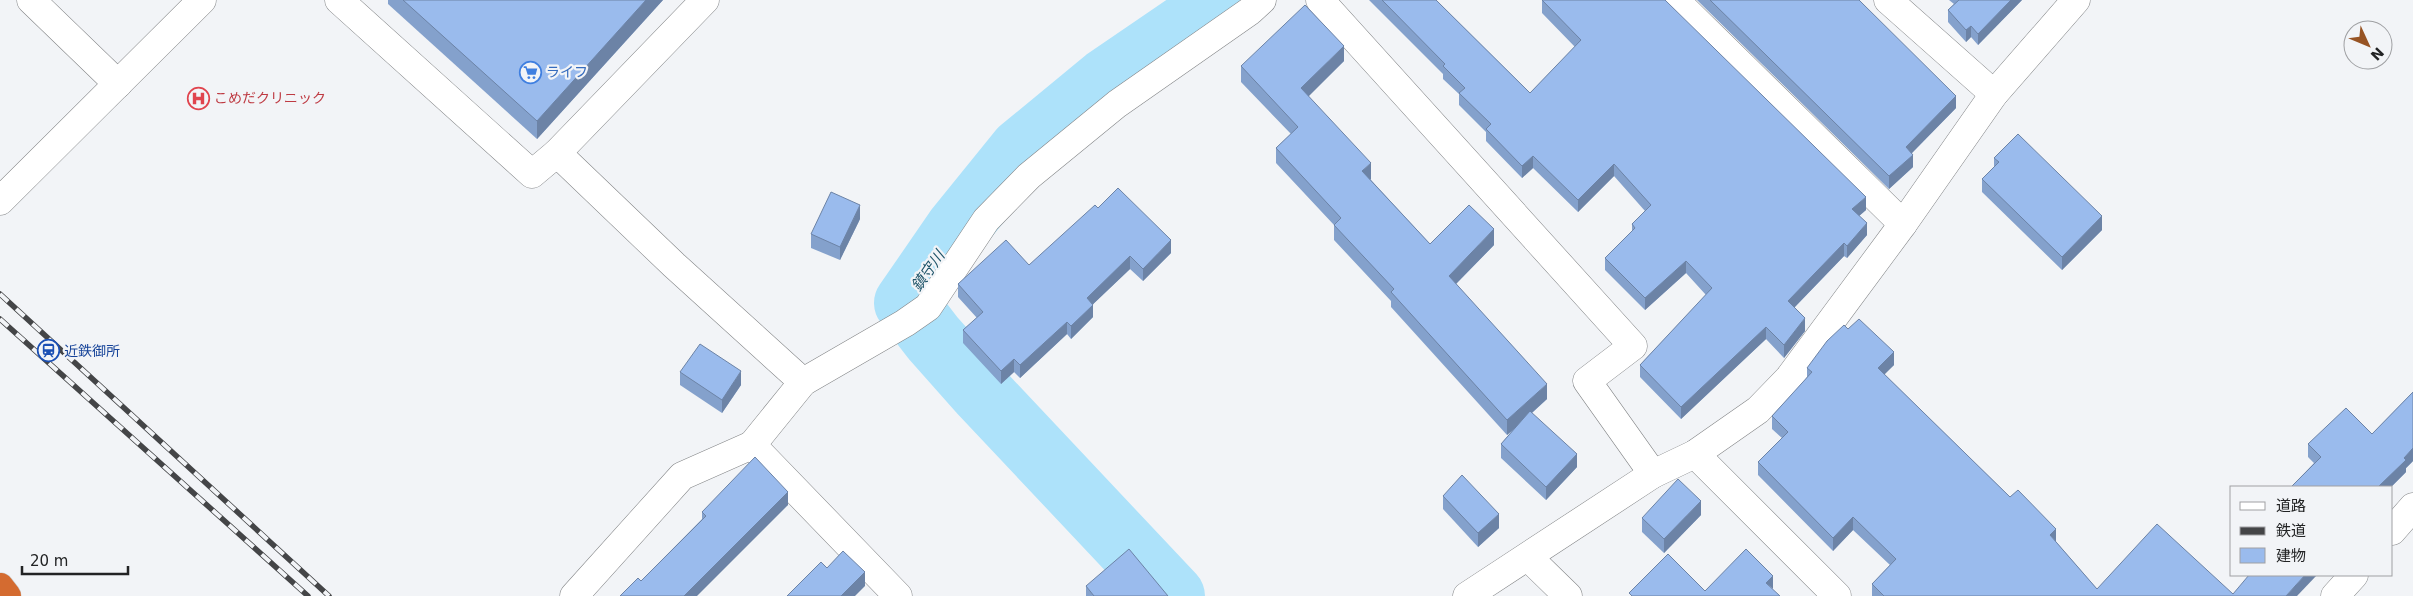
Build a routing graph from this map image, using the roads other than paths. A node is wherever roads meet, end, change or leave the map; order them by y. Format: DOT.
graph roads {
  1 [pos="31,0"];
  2 [pos="202,0"];
  3 [pos="339,0"];
  4 [pos="705,0"];
  5 [pos="1262,0"];
  6 [pos="1320,0"];
  7 [pos="1675,0"];
  8 [pos="1888,0"];
  9 [pos="2076,0"];
  10 [pos="118,84"];
  11 [pos="1994,94"];
  12 [pos="557,152"];
  13 [pos="0,201"];
  14 [pos="1903,224"];
  15 [pos="803,382"];
  16 [pos="752,446"];
  17 [pos="1695,454"];
  18 [pos="1653,474"];
  19 [pos="2413,507"];
  20 [pos="2393,530"];
  21 [pos="1528,557"];
  22 [pos="2353,576"];
  23 [pos="0,587"];
  24 [pos="7,596"];
  25 [pos="574,596"];
  26 [pos="898,596"];
  27 [pos="1467,596"];
  28 [pos="1568,596"];
  29 [pos="1837,596"];
  30 [pos="2335,596"];
  1 -- 10 [label="street"];
  2 -- 10 [label="street"];
  3 -- 12 [label="street"];
  4 -- 12 [label="street"];
  5 -- 15 [label="street"];
  6 -- 18 [label="street"];
  7 -- 14 [label="street"];
  8 -- 11 [label="street"];
  9 -- 11 [label="street"];
  10 -- 13 [label="street"];
  11 -- 14 [label="street"];
  12 -- 15 [label="street"];
  14 -- 17 [label="street"];
  15 -- 16 [label="street"];
  16 -- 25 [label="street"];
  16 -- 26 [label="street"];
  17 -- 18 [label="street"];
  17 -- 29 [label="street"];
  18 -- 21 [label="street"];
  19 -- 20 [label="street"];
  21 -- 27 [label="street"];
  21 -- 28 [label="street"];
  22 -- 30 [label="street"];
  23 -- 24 [label="highway"];
}
